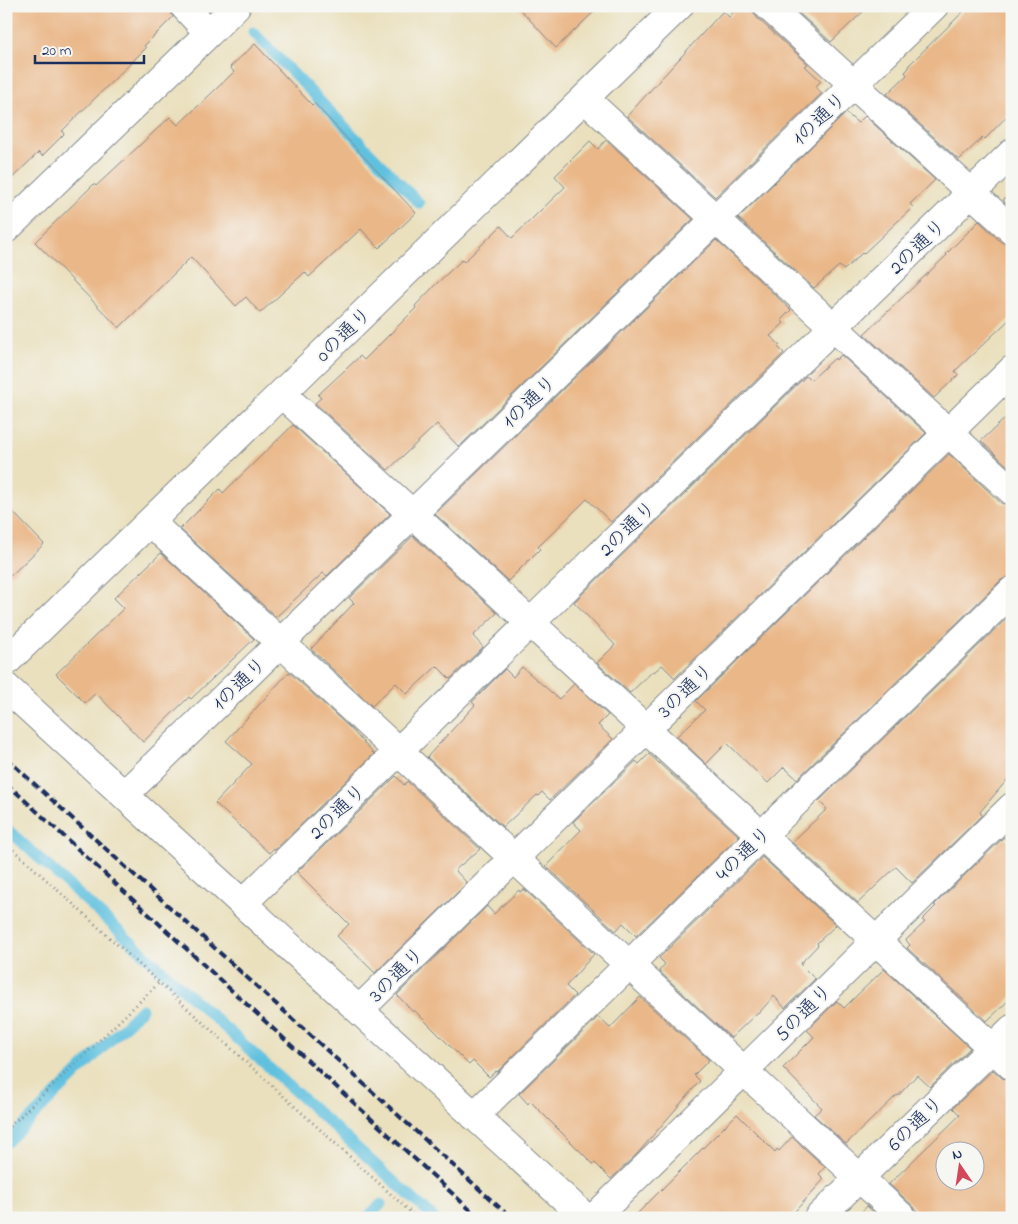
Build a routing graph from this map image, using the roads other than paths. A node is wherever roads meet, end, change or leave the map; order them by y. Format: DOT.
graph roads {
  1 [pos="184,6"];
  2 [pos="236,6"];
  3 [pos="680,6"];
  4 [pos="768,6"];
  5 [pos="934,6"];
  6 [pos="209,33"];
  7 [pos="853,84"];
  8 [pos="585,99"];
  9 [pos="1012,153"];
  10 [pos="971,193"];
  11 [pos="716,219"];
  12 [pos="6,229"];
  13 [pos="1012,230"];
  14 [pos="834,327"];
  15 [pos="1012,370"];
  16 [pos="282,394"];
  17 [pos="948,433"];
  18 [pos="1012,491"];
  19 [pos="412,514"];
  20 [pos="150,522"];
  21 [pos="1012,591"];
  22 [pos="530,622"];
  23 [pos="280,643"];
  24 [pos="6,662"];
  25 [pos="6,687"];
  26 [pos="646,729"];
  27 [pos="398,752"];
  28 [pos="124,795"];
  29 [pos="1012,807"];
  30 [pos="761,835"];
  31 [pos="514,858"];
  32 [pos="242,904"];
  33 [pos="876,941"];
  34 [pos="629,965"];
  35 [pos="359,1010"];
  36 [pos="1012,1028"];
  37 [pos="992,1048"];
  38 [pos="1012,1066"];
  39 [pos="744,1071"];
  40 [pos="474,1116"];
  41 [pos="860,1177"];
  42 [pos="586,1218"];
  43 [pos="594,1218"];
  44 [pos="818,1218"];
  45 [pos="904,1218"];
  1 -- 6 [label="street"];
  2 -- 6 [label="street"];
  3 -- 8 [label="street, 0の通り"];
  4 -- 7 [label="street"];
  5 -- 7 [label="street, 1の通り"];
  6 -- 12 [label="street"];
  7 -- 10 [label="street"];
  7 -- 11 [label="street, 1の通り"];
  8 -- 11 [label="street"];
  8 -- 16 [label="street, 0の通り"];
  9 -- 10 [label="street, 2の通り"];
  10 -- 13 [label="street"];
  10 -- 14 [label="street, 2の通り"];
  11 -- 14 [label="street"];
  11 -- 19 [label="street, 1の通り"];
  14 -- 17 [label="street"];
  14 -- 22 [label="street, 2の通り"];
  15 -- 17 [label="street, 3の通り"];
  16 -- 19 [label="street"];
  16 -- 20 [label="street, 0の通り"];
  17 -- 18 [label="street"];
  17 -- 26 [label="street, 3の通り"];
  19 -- 22 [label="street"];
  19 -- 23 [label="street, 1の通り"];
  20 -- 23 [label="street"];
  20 -- 24 [label="street, 0の通り"];
  21 -- 30 [label="street, 4の通り"];
  22 -- 26 [label="street"];
  22 -- 27 [label="street, 2の通り"];
  23 -- 27 [label="street"];
  23 -- 28 [label="street, 1の通り"];
  25 -- 28 [label="street"];
  26 -- 30 [label="street"];
  26 -- 31 [label="street, 3の通り"];
  27 -- 31 [label="street"];
  27 -- 32 [label="street, 2の通り"];
  28 -- 32 [label="street"];
  29 -- 33 [label="street, 5の通り"];
  30 -- 33 [label="street"];
  30 -- 34 [label="street, 4の通り"];
  31 -- 34 [label="street"];
  31 -- 35 [label="street, 3の通り"];
  32 -- 35 [label="street"];
  33 -- 37 [label="street"];
  33 -- 39 [label="street, 5の通り"];
  34 -- 39 [label="street"];
  34 -- 40 [label="street, 4の通り"];
  35 -- 40 [label="street"];
  36 -- 37 [label="street, 6の通り"];
  37 -- 38 [label="street"];
  37 -- 41 [label="street, 6の通り"];
  39 -- 41 [label="street"];
  39 -- 43 [label="street, 5の通り"];
  40 -- 42 [label="street"];
  41 -- 44 [label="street, 6の通り"];
  41 -- 45 [label="street"];
}
